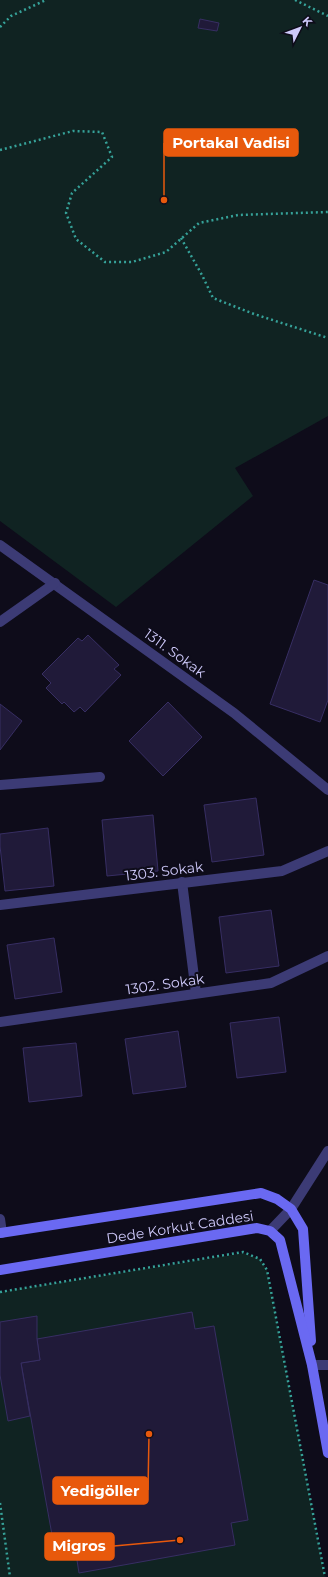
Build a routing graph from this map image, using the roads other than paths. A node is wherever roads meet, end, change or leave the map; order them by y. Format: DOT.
graph roads {
  1 [pos="0,545"];
  2 [pos="55,583"];
  3 [pos="0,622"];
  4 [pos="100,777"];
  5 [pos="0,785"];
  6 [pos="328,790"];
  7 [pos="328,851"];
  8 [pos="182,882"];
  9 [pos="0,904"];
  10 [pos="328,956"];
  11 [pos="196,994"];
  12 [pos="0,1022"];
  13 [pos="328,1150"];
  14 [pos="291,1209"];
  15 [pos="0,1218"];
  16 [pos="270,1231"];
  17 [pos="1,1233"];
  18 [pos="0,1270"];
  19 [pos="312,1365"];
  20 [pos="328,1365"];
  21 [pos="328,1453"];
  1 -- 2 [label="street, 1311. Sokak"];
  2 -- 3 [label="street"];
  2 -- 6 [label="street, 1311. Sokak"];
  4 -- 5 [label="street"];
  7 -- 8 [label="street, 1303. Sokak"];
  8 -- 9 [label="street, 1303. Sokak"];
  8 -- 11 [label="street"];
  10 -- 11 [label="street, 1302. Sokak"];
  11 -- 12 [label="street, 1302. Sokak"];
  13 -- 14 [label="street"];
  14 -- 16 [label="street"];
  14 -- 17 [label="main road, Dede Korkut Caddesi"];
  14 -- 19 [label="main road"];
  15 -- 17 [label="street"];
  16 -- 18 [label="main road, Dede Korkut Caddesi"];
  16 -- 19 [label="main road, Dede Korkut Caddesi"];
  19 -- 20 [label="street"];
  19 -- 21 [label="main road"];
}
